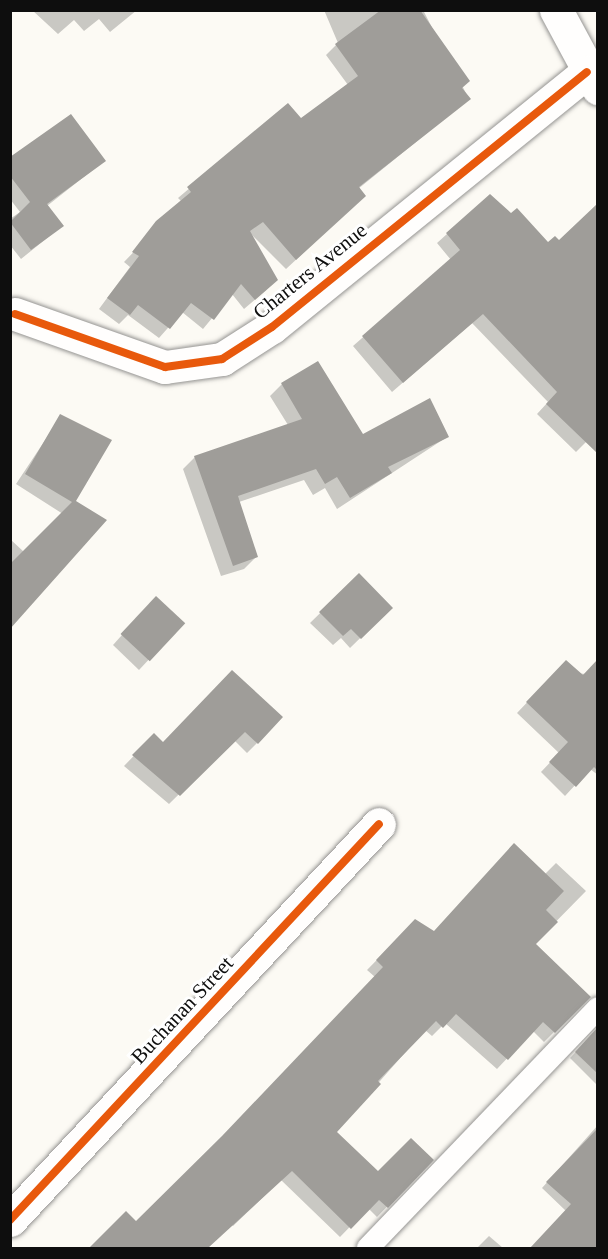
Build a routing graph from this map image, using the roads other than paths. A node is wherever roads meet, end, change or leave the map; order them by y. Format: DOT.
graph roads {
  1 [pos="556,10"];
  2 [pos="592,80"];
  3 [pos="12,318"];
  4 [pos="379,824"];
  5 [pos="597,1008"];
  6 [pos="10,1221"];
  7 [pos="368,1248"];
  1 -- 2 [label="street"];
  2 -- 3 [label="street, Charters Avenue"];
  4 -- 6 [label="street, Buchanan Street"];
  5 -- 7 [label="lane"];
}
